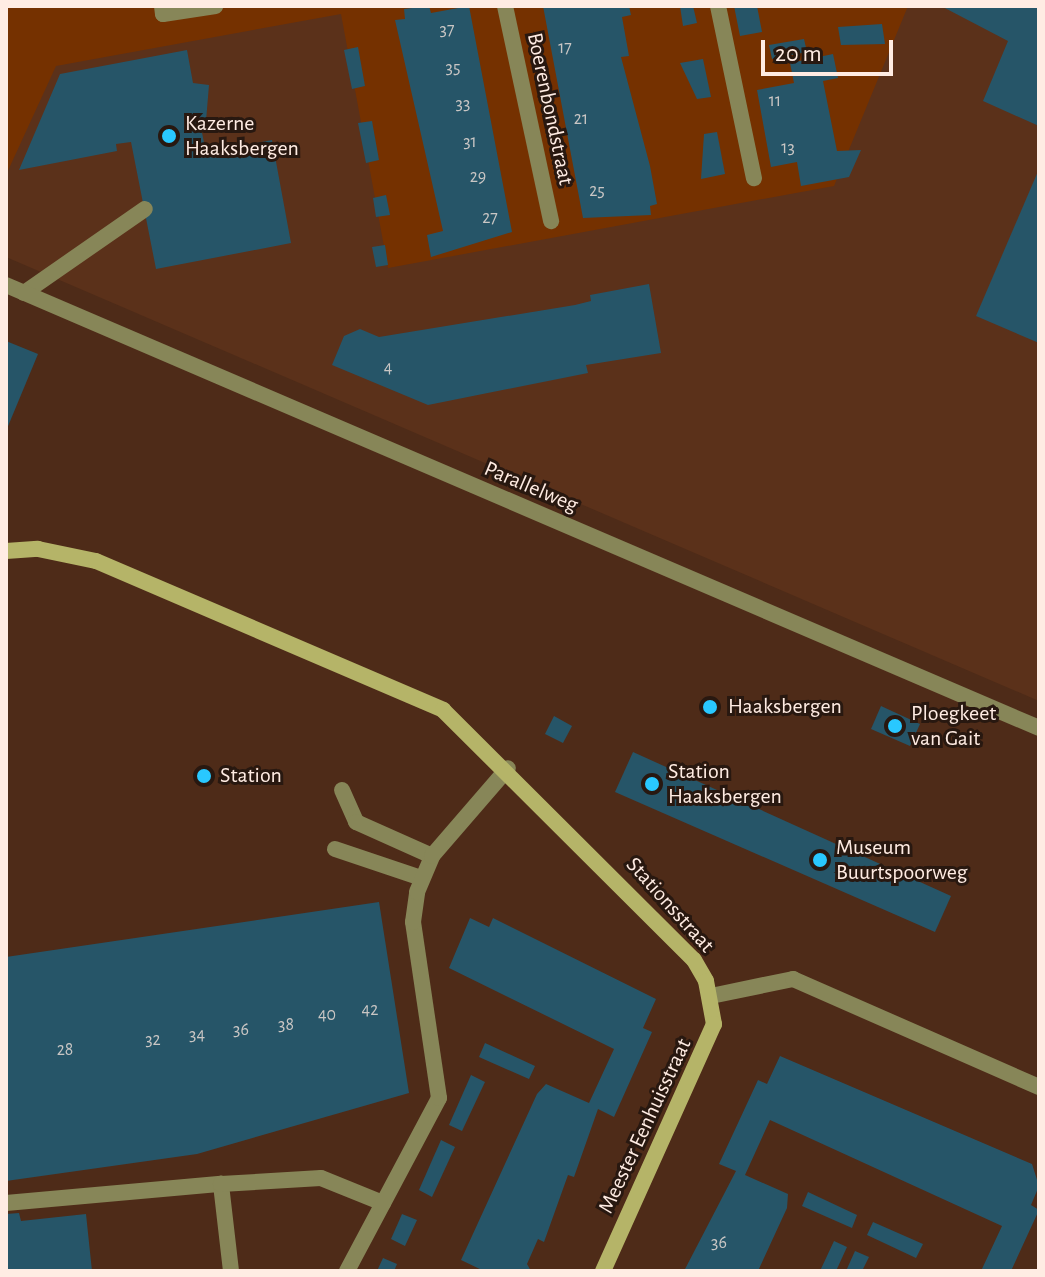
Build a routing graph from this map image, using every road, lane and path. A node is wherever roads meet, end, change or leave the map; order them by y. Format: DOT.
graph roads {
  1 [pos="162,6"];
  2 [pos="215,6"];
  3 [pos="505,6"];
  4 [pos="718,6"];
  5 [pos="754,178"];
  6 [pos="145,209"];
  7 [pos="551,221"];
  8 [pos="6,285"];
  9 [pos="24,293"];
  10 [pos="6,551"];
  11 [pos="1039,728"];
  12 [pos="508,768"];
  13 [pos="342,790"];
  14 [pos="335,849"];
  15 [pos="432,856"];
  16 [pos="421,878"];
  17 [pos="711,996"];
  18 [pos="1039,1087"];
  19 [pos="221,1184"];
  20 [pos="6,1203"];
  21 [pos="383,1203"];
  22 [pos="231,1271"];
  23 [pos="347,1271"];
  24 [pos="603,1271"];
  1 -- 2 [label="street"];
  3 -- 7 [label="street, Boerenbondstraat"];
  4 -- 5 [label="street"];
  6 -- 9 [label="street"];
  8 -- 9 [label="street, Parallelweg"];
  9 -- 11 [label="street, Parallelweg"];
  10 -- 12 [label="street, Stationsstraat"];
  12 -- 15 [label="street"];
  12 -- 17 [label="street, Stationsstraat"];
  13 -- 15 [label="street"];
  14 -- 16 [label="street"];
  15 -- 16 [label="street"];
  16 -- 21 [label="street"];
  17 -- 18 [label="street"];
  17 -- 24 [label="street, Meester Eenhuisstraat"];
  19 -- 20 [label="street"];
  19 -- 21 [label="street"];
  19 -- 22 [label="street"];
  21 -- 23 [label="street"];
}
